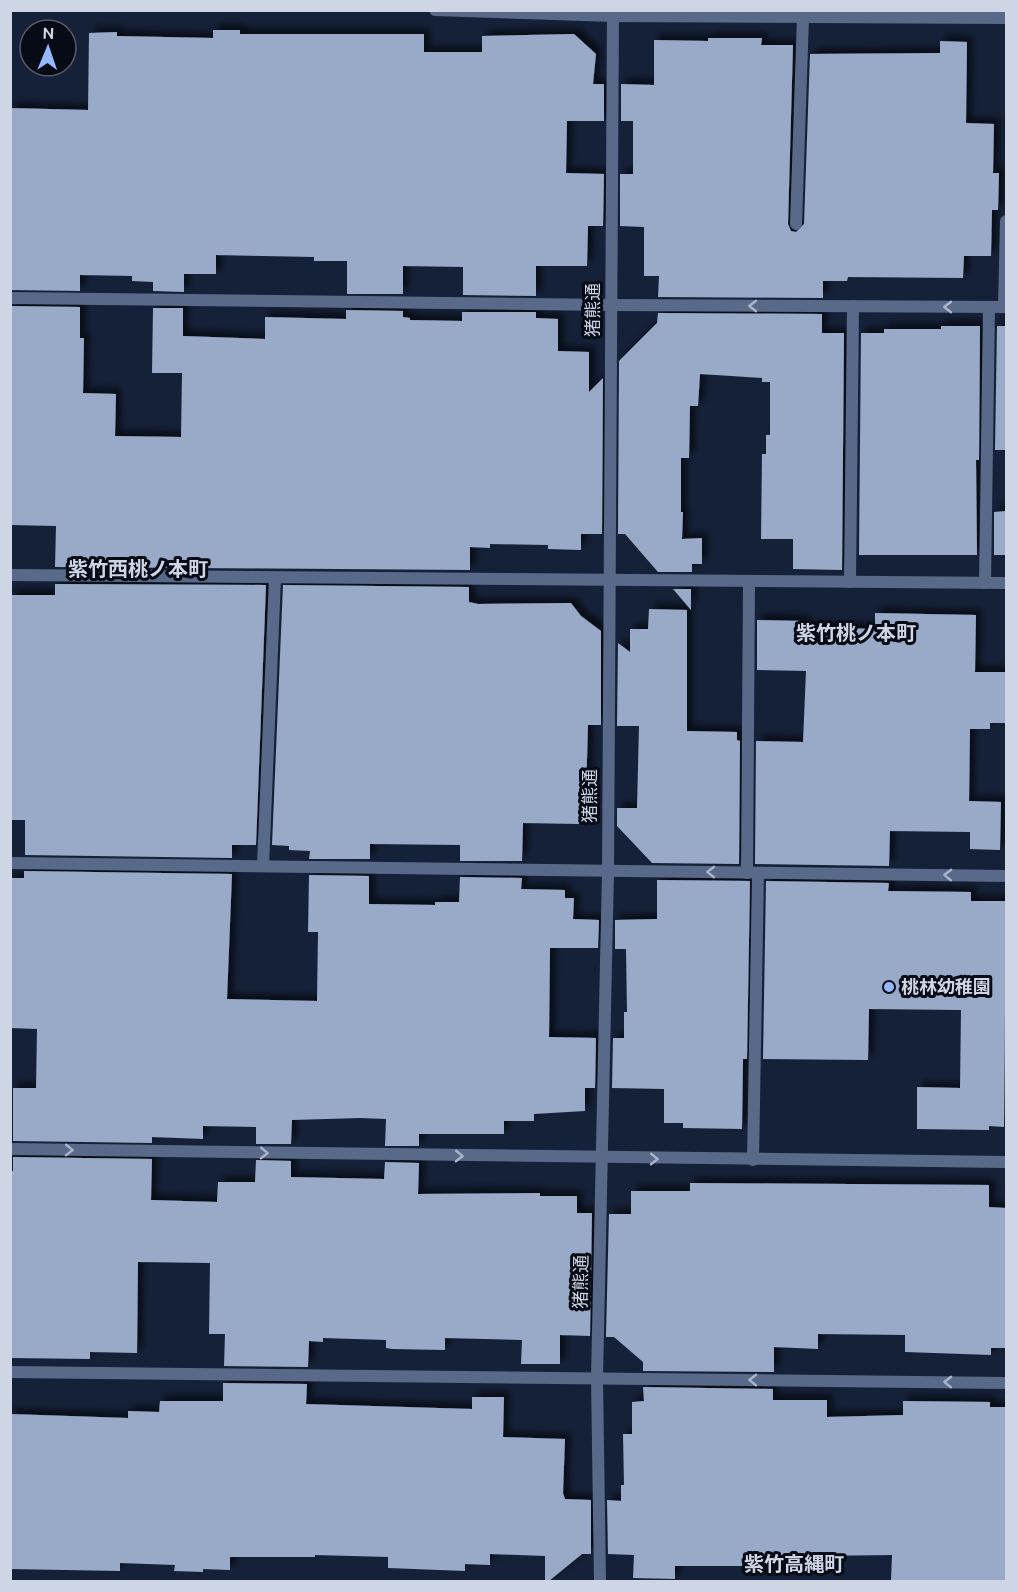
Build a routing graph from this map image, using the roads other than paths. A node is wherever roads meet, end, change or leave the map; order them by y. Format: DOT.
graph roads {
  1 [pos="435,10"];
  2 [pos="613,13"];
  3 [pos="803,17"];
  4 [pos="1006,18"];
  5 [pos="1006,221"];
  6 [pos="796,224"];
  7 [pos="10,298"];
  8 [pos="611,305"];
  9 [pos="853,306"];
  10 [pos="989,307"];
  11 [pos="1006,307"];
  12 [pos="10,575"];
  13 [pos="275,578"];
  14 [pos="608,579"];
  15 [pos="749,581"];
  16 [pos="850,582"];
  17 [pos="986,583"];
  18 [pos="1006,584"];
  19 [pos="10,863"];
  20 [pos="262,866"];
  21 [pos="608,871"];
  22 [pos="753,873"];
  23 [pos="1006,876"];
  24 [pos="10,1149"];
  25 [pos="600,1158"];
  26 [pos="753,1160"];
  27 [pos="1006,1162"];
  28 [pos="10,1372"];
  29 [pos="597,1378"];
  30 [pos="1006,1383"];
  31 [pos="600,1581"];
  1 -- 2 [label="street"];
  2 -- 3 [label="street"];
  2 -- 8 [label="street, 猪熊通"];
  3 -- 4 [label="street"];
  3 -- 6 [label="street"];
  5 -- 11 [label="street"];
  7 -- 8 [label="street"];
  9 -- 8 [label="street, one-way"];
  8 -- 14 [label="street, 猪熊通"];
  10 -- 9 [label="street, one-way"];
  9 -- 16 [label="street"];
  10 -- 11 [label="street"];
  10 -- 17 [label="street"];
  12 -- 13 [label="street"];
  13 -- 14 [label="street"];
  13 -- 20 [label="street"];
  14 -- 15 [label="street"];
  14 -- 21 [label="street, 猪熊通"];
  15 -- 16 [label="street"];
  15 -- 22 [label="street"];
  16 -- 17 [label="street"];
  17 -- 18 [label="street"];
  19 -- 20 [label="street"];
  20 -- 21 [label="street"];
  22 -- 21 [label="street, one-way"];
  21 -- 25 [label="street, 猪熊通"];
  23 -- 22 [label="street, one-way"];
  22 -- 26 [label="street"];
  24 -- 25 [label="street, one-way"];
  25 -- 26 [label="street, one-way"];
  25 -- 29 [label="street, 猪熊通"];
  26 -- 27 [label="street"];
  28 -- 29 [label="street"];
  30 -- 29 [label="street, one-way"];
  29 -- 31 [label="street, 猪熊通"];
}
